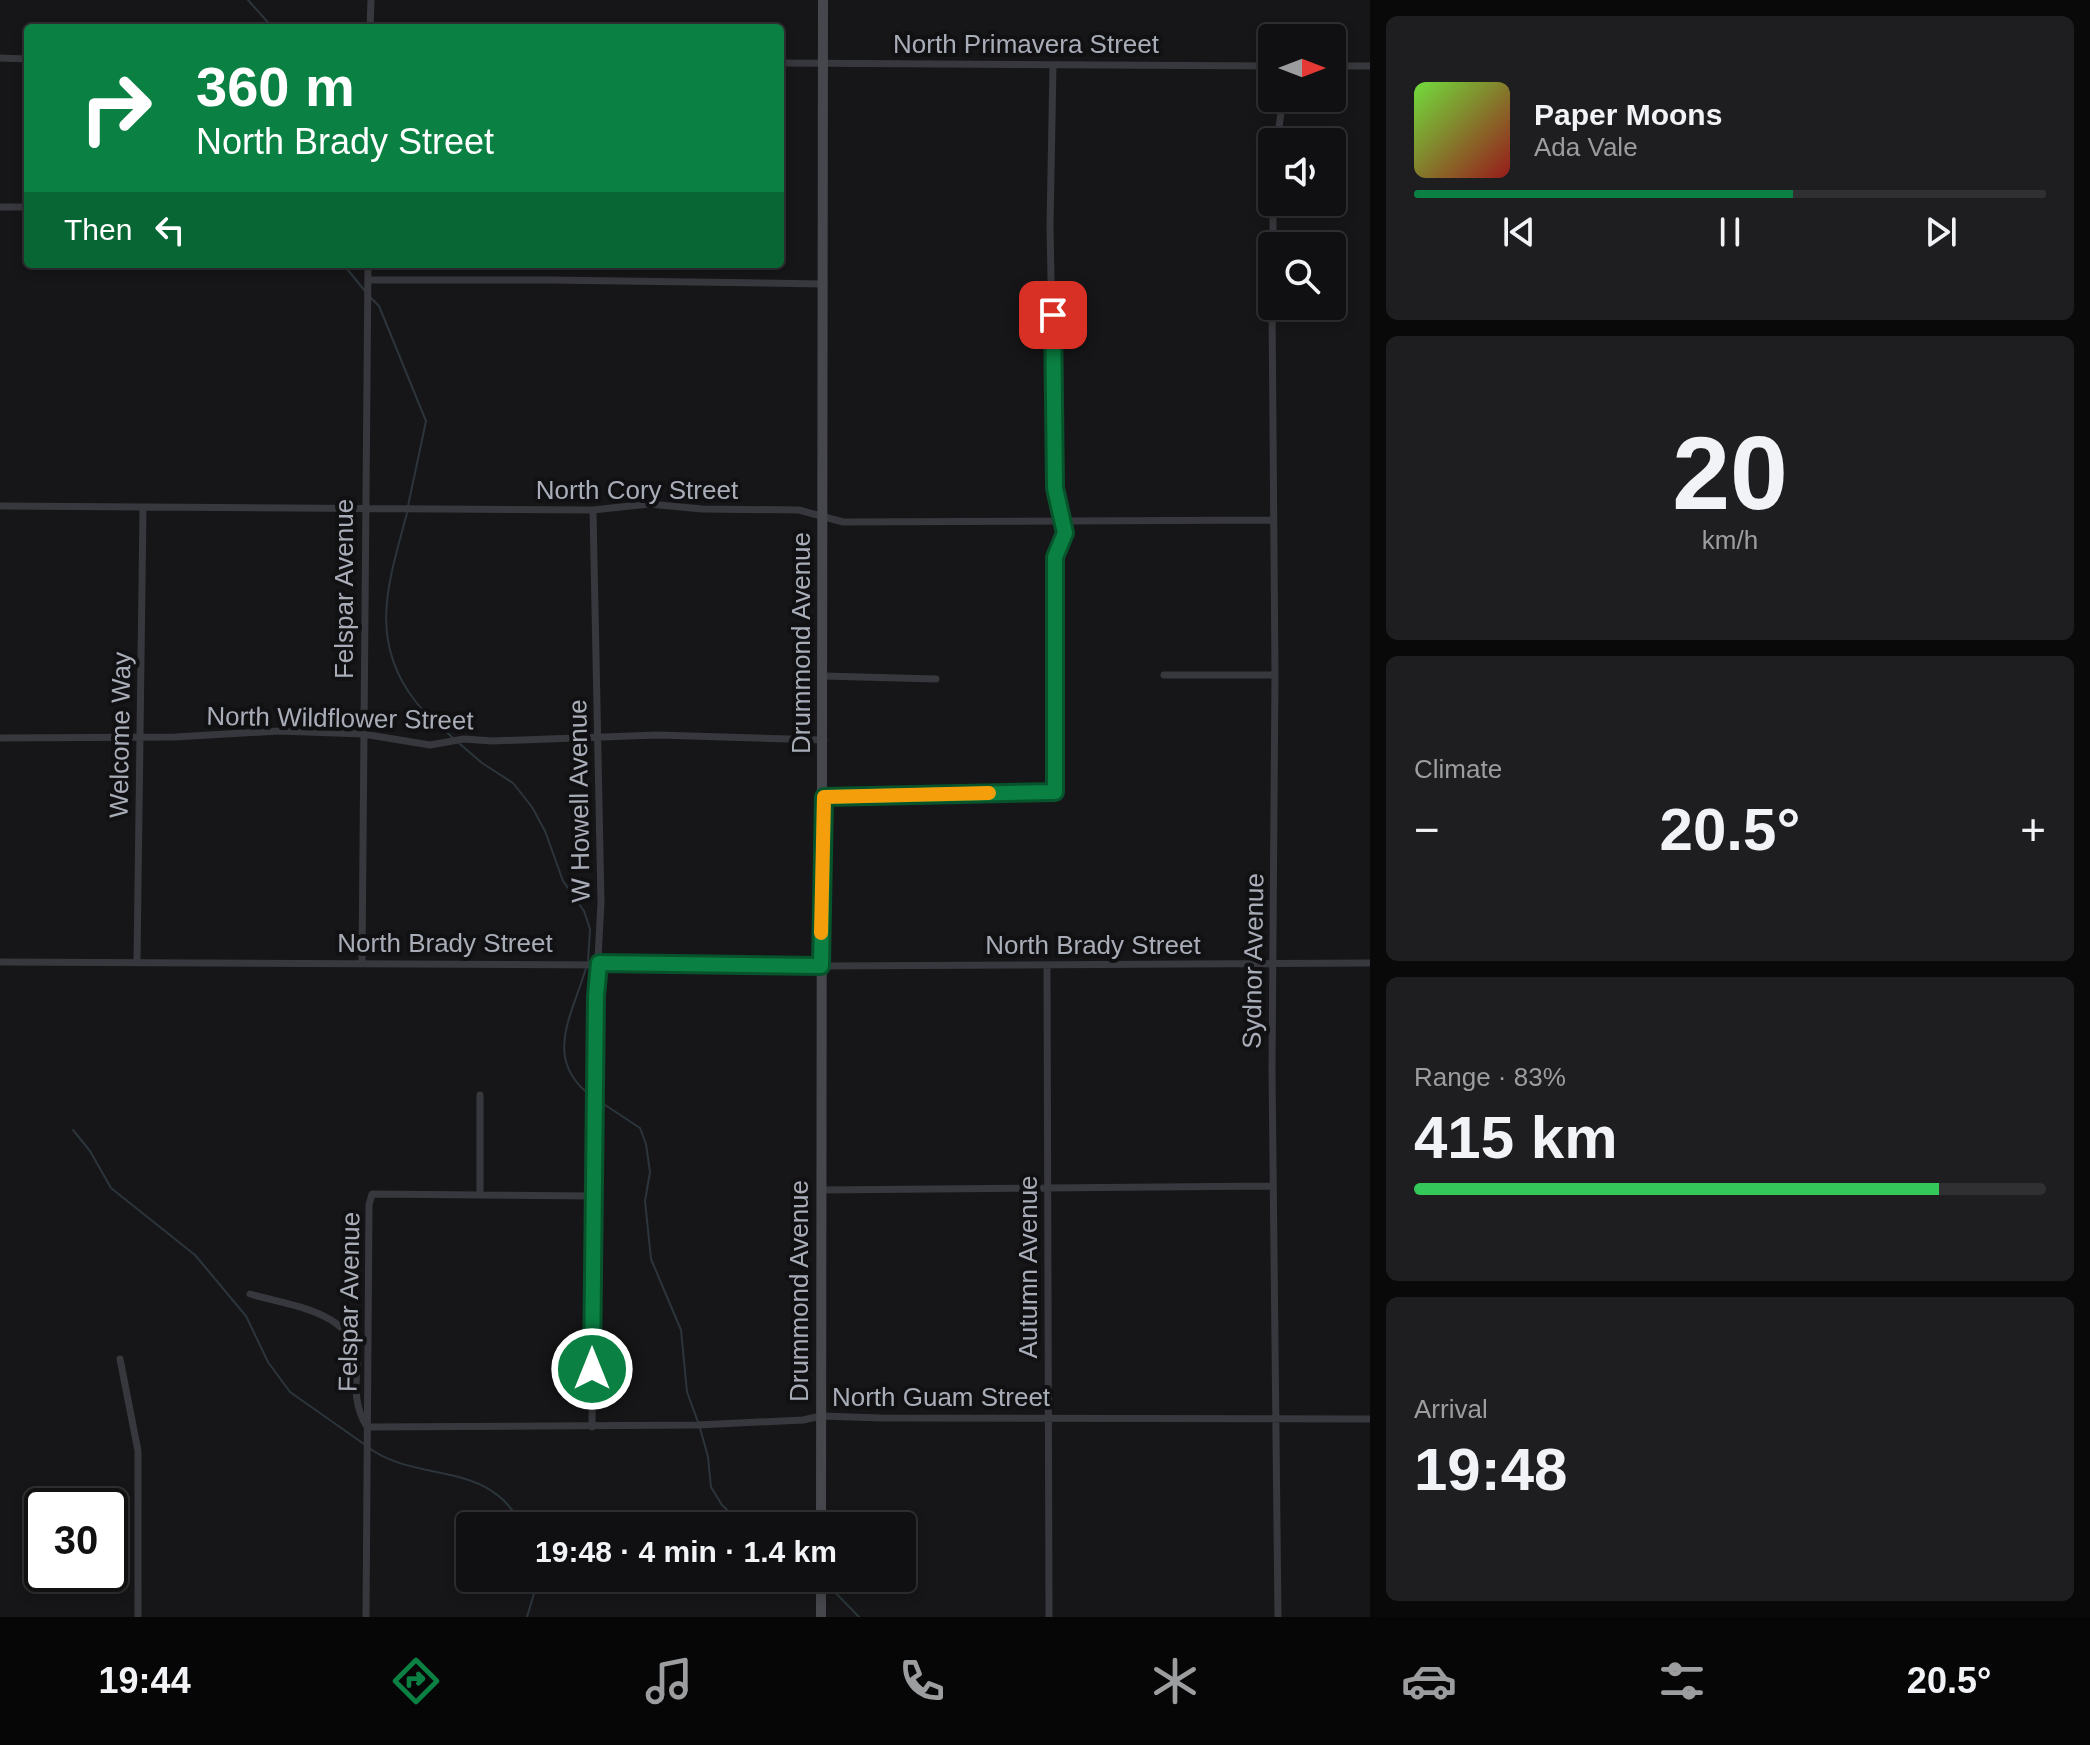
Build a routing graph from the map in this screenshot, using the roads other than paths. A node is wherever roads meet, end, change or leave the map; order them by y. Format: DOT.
graph roads {
  1 [pos="371,0"];
  2 [pos="823,0"];
  3 [pos="370,24"];
  4 [pos="0,58"];
  5 [pos="24,59"];
  6 [pos="823,62"];
  7 [pos="784,63"];
  8 [pos="1053,65"];
  9 [pos="1258,66"];
  10 [pos="1346,66"];
  11 [pos="1370,66"];
  12 [pos="0,207"];
  13 [pos="24,207"];
  14 [pos="368,268"];
  15 [pos="368,280"];
  16 [pos="824,284"];
  17 [pos="1272,320"];
  18 [pos="0,506"];
  19 [pos="143,509"];
  20 [pos="364,510"];
  21 [pos="593,510"];
  22 [pos="823,516"];
  23 [pos="1064,520"];
  24 [pos="1273,520"];
  25 [pos="1164,675"];
  26 [pos="1275,675"];
  27 [pos="823,676"];
  28 [pos="936,679"];
  29 [pos="363,734"];
  30 [pos="141,737"];
  31 [pos="598,737"];
  32 [pos="0,738"];
  33 [pos="824,740"];
  34 [pos="824,797"];
  35 [pos="137,961"];
  36 [pos="0,962"];
  37 [pos="362,963"];
  38 [pos="599,963"];
  39 [pos="1370,963"];
  40 [pos="1274,964"];
  41 [pos="821,966"];
  42 [pos="1047,966"];
  43 [pos="480,1095"];
  44 [pos="1273,1186"];
  45 [pos="1048,1189"];
  46 [pos="822,1190"];
  47 [pos="480,1194"];
  48 [pos="593,1196"];
  49 [pos="250,1294"];
  50 [pos="120,1359"];
  51 [pos="821,1416"];
  52 [pos="1048,1418"];
  53 [pos="1370,1419"];
  54 [pos="1276,1420"];
  55 [pos="367,1427"];
  56 [pos="592,1427"];
  57 [pos="821,1512"];
  58 [pos="821,1592"];
  59 [pos="138,1617"];
  60 [pos="366,1617"];
  61 [pos="821,1617"];
  62 [pos="1049,1617"];
  63 [pos="1278,1617"];
  1 -- 3 [label="street"];
  2 -- 6 [label="street, Drummond Avenue"];
  4 -- 5 [label="street"];
  6 -- 7 [label="street, North Primavera Street"];
  6 -- 8 [label="street, North Primavera Street"];
  6 -- 16 [label="street, Drummond Avenue"];
  8 -- 9 [label="street, North Primavera Street"];
  8 -- 23 [label="street"];
  10 -- 11 [label="street"];
  12 -- 13 [label="street"];
  14 -- 15 [label="street, Felspar Avenue"];
  15 -- 16 [label="street"];
  15 -- 20 [label="street, Felspar Avenue"];
  16 -- 22 [label="street, Drummond Avenue"];
  17 -- 24 [label="street, Sydnor Avenue"];
  18 -- 19 [label="street, North Cory Street"];
  19 -- 20 [label="street, North Cory Street"];
  19 -- 30 [label="street, Welcome Way"];
  20 -- 21 [label="street, North Cory Street"];
  20 -- 29 [label="street, Felspar Avenue"];
  21 -- 22 [label="street, North Cory Street"];
  21 -- 31 [label="street, W Howell Avenue"];
  22 -- 23 [label="street, North Cory Street"];
  22 -- 27 [label="street, Drummond Avenue"];
  23 -- 24 [label="street, North Cory Street"];
  23 -- 34 [label="street"];
  24 -- 26 [label="street, Sydnor Avenue"];
  25 -- 26 [label="street"];
  26 -- 40 [label="street, Sydnor Avenue"];
  27 -- 28 [label="street"];
  27 -- 33 [label="street, Drummond Avenue"];
  29 -- 30 [label="street, North Wildflower Street"];
  29 -- 31 [label="street, North Wildflower Street"];
  29 -- 37 [label="street, Felspar Avenue"];
  30 -- 32 [label="street, North Wildflower Street"];
  30 -- 35 [label="street, Welcome Way"];
  31 -- 33 [label="street, North Wildflower Street"];
  31 -- 38 [label="street, W Howell Avenue"];
  33 -- 34 [label="street, Drummond Avenue"];
  34 -- 41 [label="street, Drummond Avenue"];
  35 -- 36 [label="street, North Brady Street"];
  35 -- 37 [label="street, North Brady Street"];
  37 -- 38 [label="street, North Brady Street"];
  38 -- 41 [label="street, North Brady Street"];
  38 -- 48 [label="street, W Howell Avenue"];
  39 -- 40 [label="street, North Brady Street"];
  40 -- 42 [label="street, North Brady Street"];
  40 -- 44 [label="street, Sydnor Avenue"];
  41 -- 42 [label="street, North Brady Street"];
  41 -- 46 [label="street, Drummond Avenue"];
  42 -- 45 [label="street, Autumn Avenue"];
  43 -- 47 [label="street"];
  44 -- 45 [label="street"];
  44 -- 54 [label="street, Sydnor Avenue"];
  45 -- 46 [label="street"];
  45 -- 52 [label="street, Autumn Avenue"];
  46 -- 51 [label="street, Drummond Avenue"];
  47 -- 48 [label="street"];
  47 -- 55 [label="street, Felspar Avenue"];
  48 -- 56 [label="street, W Howell Avenue"];
  49 -- 55 [label="street"];
  50 -- 59 [label="street"];
  51 -- 52 [label="street, North Guam Street"];
  51 -- 56 [label="street, North Guam Street"];
  51 -- 57 [label="street, Drummond Avenue"];
  52 -- 54 [label="street, North Guam Street"];
  52 -- 62 [label="street, Autumn Avenue"];
  53 -- 54 [label="street, North Guam Street"];
  54 -- 63 [label="street, Sydnor Avenue"];
  55 -- 56 [label="street, North Guam Street"];
  55 -- 60 [label="street, Felspar Avenue"];
  58 -- 61 [label="street"];
}
